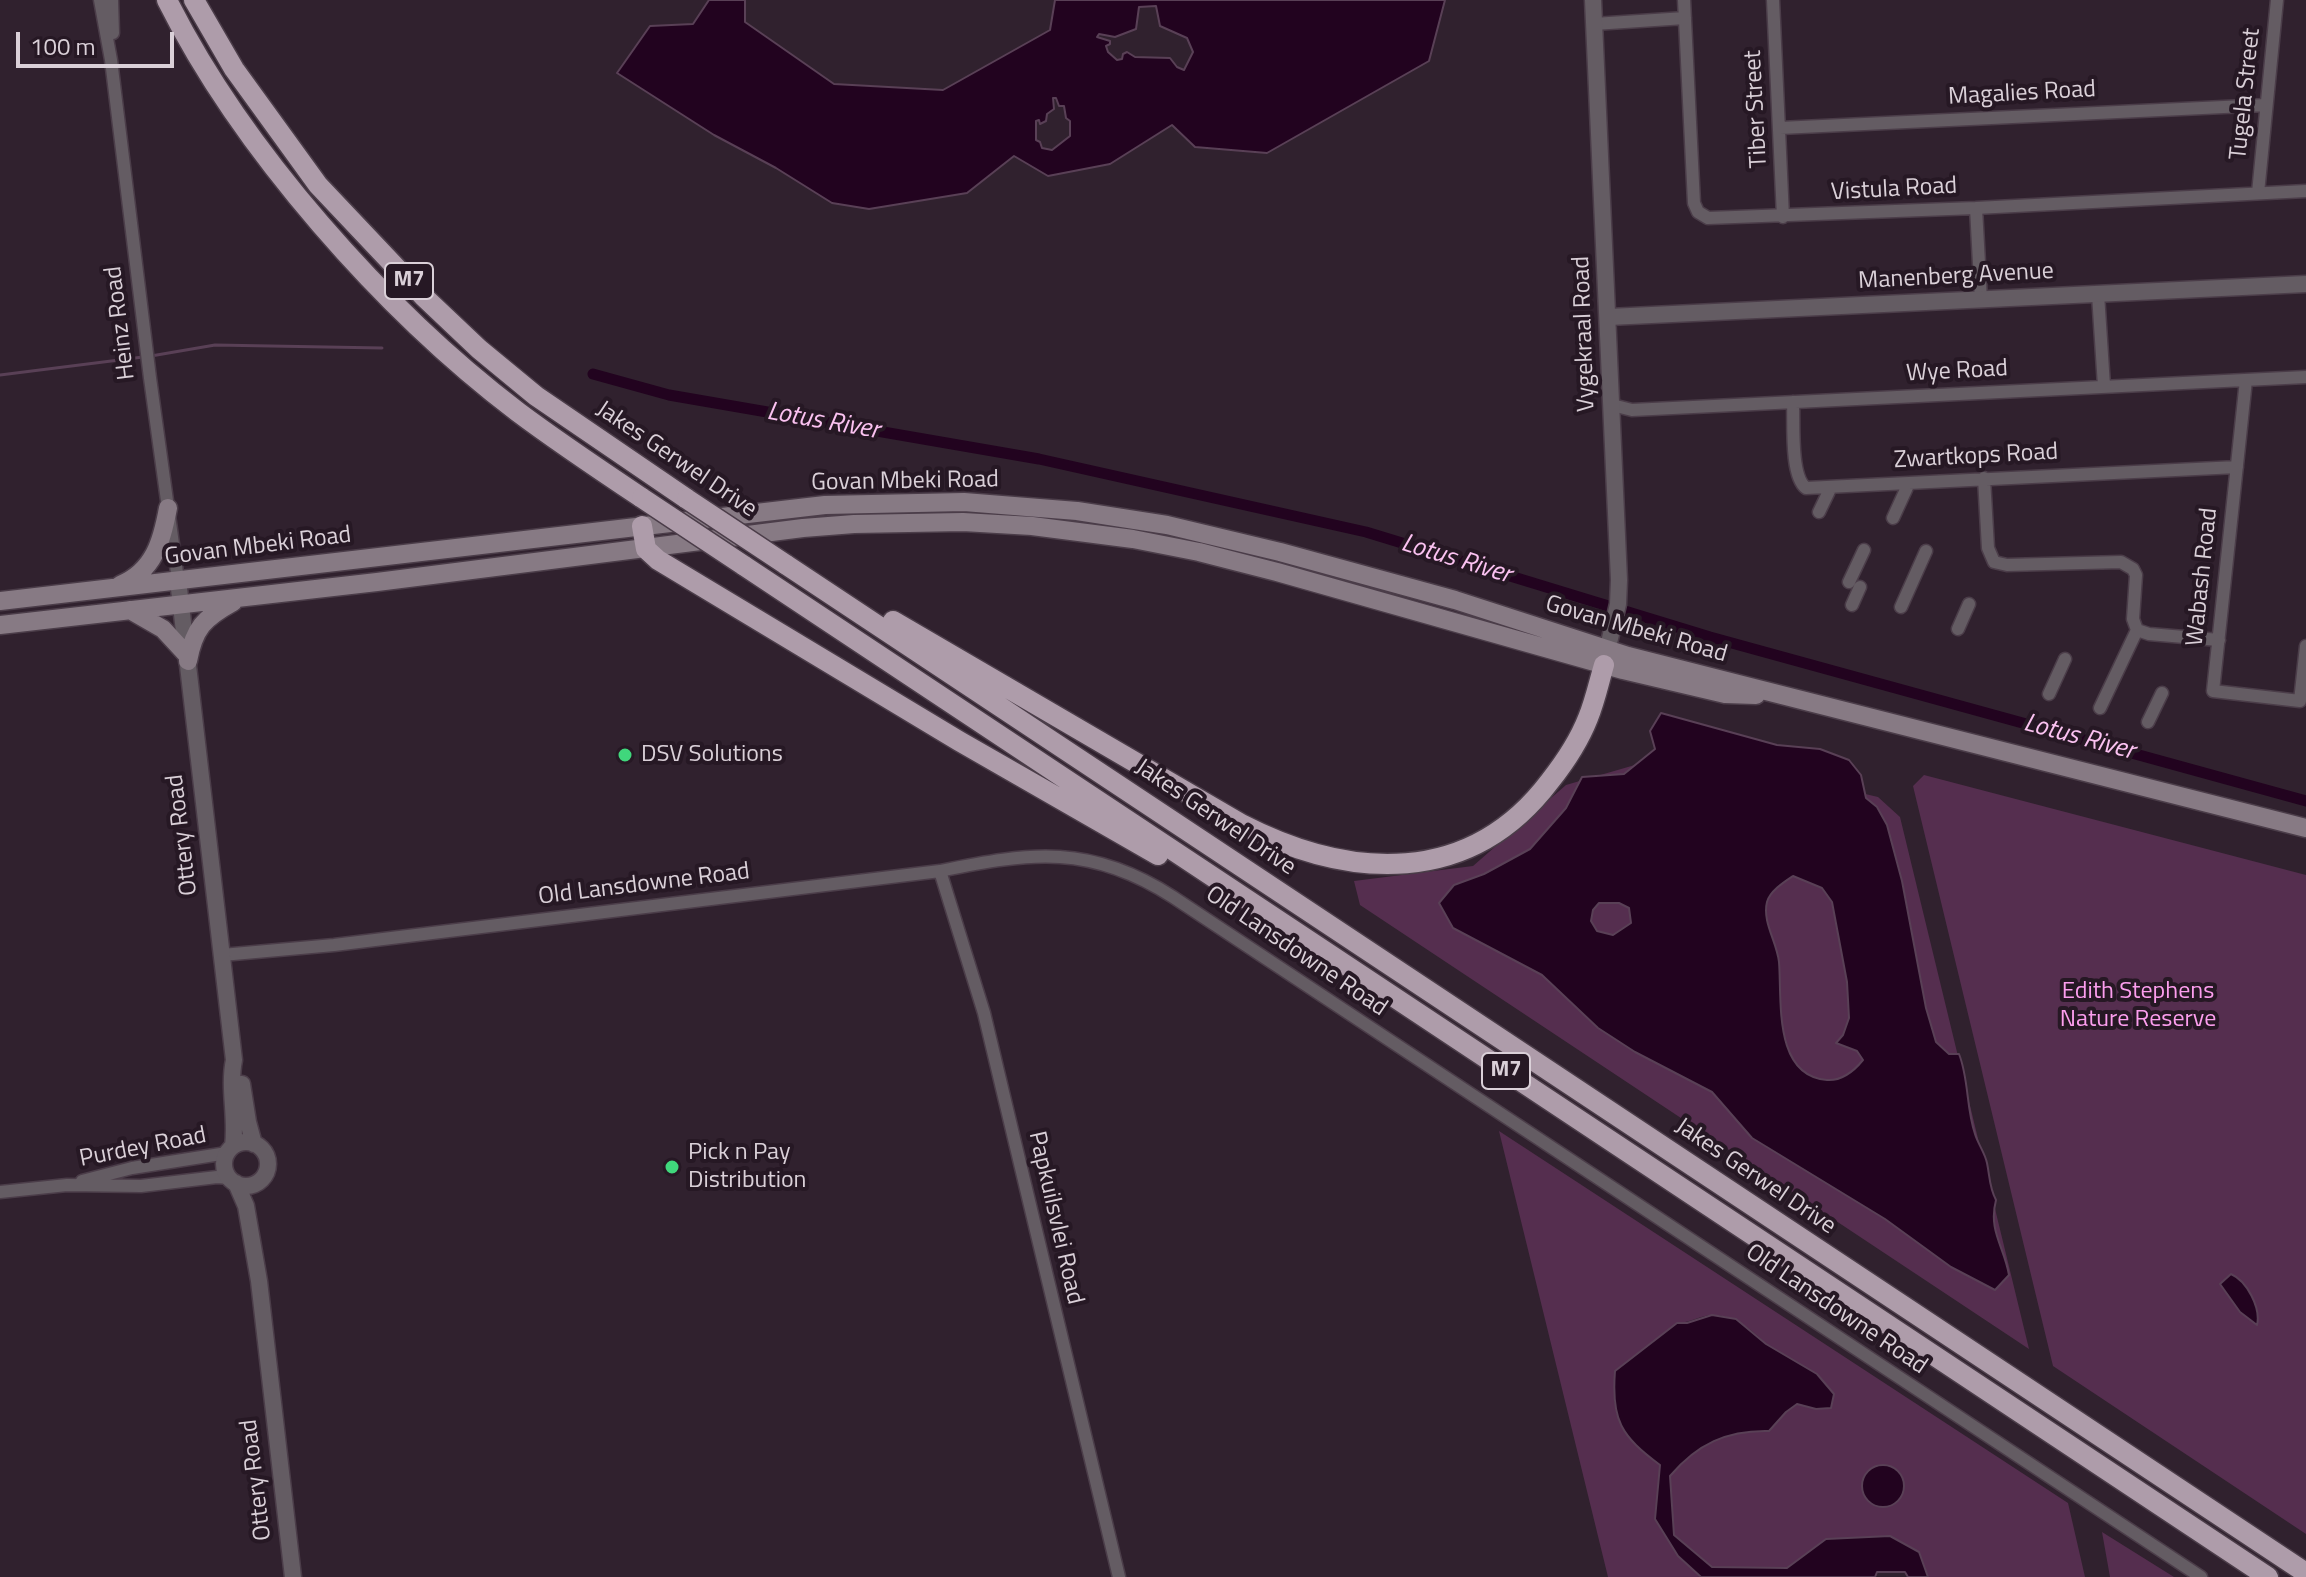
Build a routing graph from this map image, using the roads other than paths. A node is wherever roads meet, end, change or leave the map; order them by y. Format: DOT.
graph roads {
  1 [pos="100,0"];
  2 [pos="112,0"];
  3 [pos="167,0"];
  4 [pos="194,0"];
  5 [pos="1593,0"];
  6 [pos="1684,0"];
  7 [pos="1773,0"];
  8 [pos="2277,0"];
  9 [pos="1685,18"];
  10 [pos="1594,24"];
  11 [pos="111,60"];
  12 [pos="2266,105"];
  13 [pos="1780,128"];
  14 [pos="2306,191"];
  15 [pos="2258,193"];
  16 [pos="1976,208"];
  17 [pos="1783,217"];
  18 [pos="2306,284"];
  19 [pos="2098,294"];
  20 [pos="1981,300"];
  21 [pos="1609,317"];
  22 [pos="2306,377"];
  23 [pos="2246,380"];
  24 [pos="2104,386"];
  25 [pos="1793,402"];
  26 [pos="1612,405"];
  27 [pos="2237,467"];
  28 [pos="1984,478"];
  29 [pos="1909,483"];
  30 [pos="1831,487"];
  31 [pos="168,508"];
  32 [pos="1819,512"];
  33 [pos="1893,518"];
  34 [pos="642,526"];
  35 [pos="646,549"];
  36 [pos="1864,550"];
  37 [pos="1926,551"];
  38 [pos="791,568"];
  39 [pos="178,580"];
  40 [pos="114,587"];
  41 [pos="239,598"];
  42 [pos="0,601"];
  43 [pos="182,604"];
  44 [pos="1969,604"];
  45 [pos="1852,605"];
  46 [pos="1901,607"];
  47 [pos="129,610"];
  48 [pos="0,625"];
  49 [pos="1958,629"];
  50 [pos="2137,630"];
  51 [pos="2219,640"];
  52 [pos="2306,646"];
  53 [pos="1606,657"];
  54 [pos="188,658"];
  55 [pos="2065,659"];
  56 [pos="2162,693"];
  57 [pos="2049,694"];
  58 [pos="2100,708"];
  59 [pos="2148,722"];
  60 [pos="2306,828"];
  61 [pos="940,871"];
  62 [pos="1308,940"];
  63 [pos="222,955"];
  64 [pos="234,1060"];
  65 [pos="254,1144"];
  66 [pos="230,1150"];
  67 [pos="262,1179"];
  68 [pos="232,1181"];
  69 [pos="67,1185"];
  70 [pos="0,1192"];
  71 [pos="259,1281"];
  72 [pos="2306,1573"];
  73 [pos="293,1577"];
  74 [pos="1119,1577"];
  75 [pos="2201,1577"];
  76 [pos="2268,1577"];
  1 -- 11 [label="street, Heinz Road"];
  2 -- 11 [label="street, Heinz Road"];
  3 -- 62 [label="highway, Jakes Gerwel Drive / M7, bridge"];
  4 -- 38 [label="highway, Jakes Gerwel Drive / M7, bridge"];
  5 -- 10 [label="street, Vygekraal Road"];
  6 -- 9 [label="street, Vistula Road"];
  7 -- 13 [label="street, Tiber Street"];
  8 -- 12 [label="street, Tugela Street"];
  9 -- 10 [label="street"];
  9 -- 17 [label="street, Vistula Road"];
  10 -- 21 [label="street, Vygekraal Road"];
  11 -- 31 [label="street, Heinz Road"];
  12 -- 13 [label="street, Magalies Road"];
  12 -- 15 [label="street, Tugela Street"];
  13 -- 17 [label="street, Tiber Street"];
  14 -- 15 [label="street, Vistula Road"];
  15 -- 16 [label="street, Vistula Road"];
  16 -- 17 [label="street, Vistula Road"];
  16 -- 20 [label="street"];
  18 -- 19 [label="street, Manenberg Avenue"];
  19 -- 20 [label="street, Manenberg Avenue"];
  19 -- 24 [label="street"];
  20 -- 21 [label="street, Manenberg Avenue"];
  21 -- 26 [label="street, Vygekraal Road"];
  22 -- 23 [label="street, Wye Road"];
  23 -- 24 [label="street, Wye Road"];
  23 -- 27 [label="street, Wabash Road"];
  24 -- 25 [label="street, Wye Road"];
  25 -- 26 [label="street, Wye Road"];
  25 -- 30 [label="street, Zwartkops Road"];
  26 -- 53 [label="street, Vygekraal Road"];
  27 -- 28 [label="street, Zwartkops Road"];
  27 -- 51 [label="street, Wabash Road"];
  28 -- 29 [label="street, Zwartkops Road"];
  28 -- 50 [label="street"];
  29 -- 30 [label="street, Zwartkops Road"];
  29 -- 33 [label="street"];
  30 -- 32 [label="street"];
  31 -- 39 [label="street, Heinz Road"];
  31 -- 40 [label="main road"];
  34 -- 35 [label="highway"];
  34 -- 39 [label="main road, Govan Mbeki Road"];
  34 -- 53 [label="main road, Govan Mbeki Road"];
  35 -- 41 [label="main road, Govan Mbeki Road"];
  35 -- 53 [label="main road, Govan Mbeki Road"];
  35 -- 62 [label="highway"];
  36 -- 45 [label="street"];
  37 -- 46 [label="street"];
  38 -- 53 [label="highway"];
  38 -- 72 [label="highway, Jakes Gerwel Drive / M7"];
  39 -- 40 [label="main road, Govan Mbeki Road"];
  39 -- 43 [label="street, Ottery Road"];
  40 -- 42 [label="main road, Govan Mbeki Road"];
  41 -- 43 [label="main road, Govan Mbeki Road"];
  41 -- 54 [label="main road"];
  43 -- 47 [label="main road, Govan Mbeki Road"];
  43 -- 54 [label="street, Ottery Road"];
  44 -- 49 [label="street"];
  47 -- 48 [label="main road, Govan Mbeki Road"];
  47 -- 54 [label="main road"];
  50 -- 51 [label="street"];
  50 -- 58 [label="street"];
  51 -- 52 [label="street, Wabash Road"];
  53 -- 60 [label="main road, Govan Mbeki Road"];
  54 -- 63 [label="street, Ottery Road"];
  55 -- 57 [label="street"];
  56 -- 59 [label="street"];
  61 -- 63 [label="street, Old Lansdowne Road"];
  61 -- 74 [label="street, Papkuilsvlei Road"];
  61 -- 75 [label="street, Old Lansdowne Road"];
  62 -- 76 [label="highway, Jakes Gerwel Drive / M7"];
  63 -- 64 [label="street, Ottery Road"];
  64 -- 65 [label="street, Ottery Road"];
  64 -- 66 [label="street, Ottery Road"];
  65 -- 66 [label="street"];
  65 -- 67 [label="street"];
  66 -- 68 [label="street"];
  66 -- 69 [label="street, Purdey Road"];
  67 -- 68 [label="street"];
  67 -- 71 [label="street, Ottery Road"];
  68 -- 69 [label="street, Purdey Road"];
  68 -- 71 [label="street, Ottery Road"];
  69 -- 70 [label="street, Purdey Road"];
  71 -- 73 [label="street, Ottery Road"];
}
